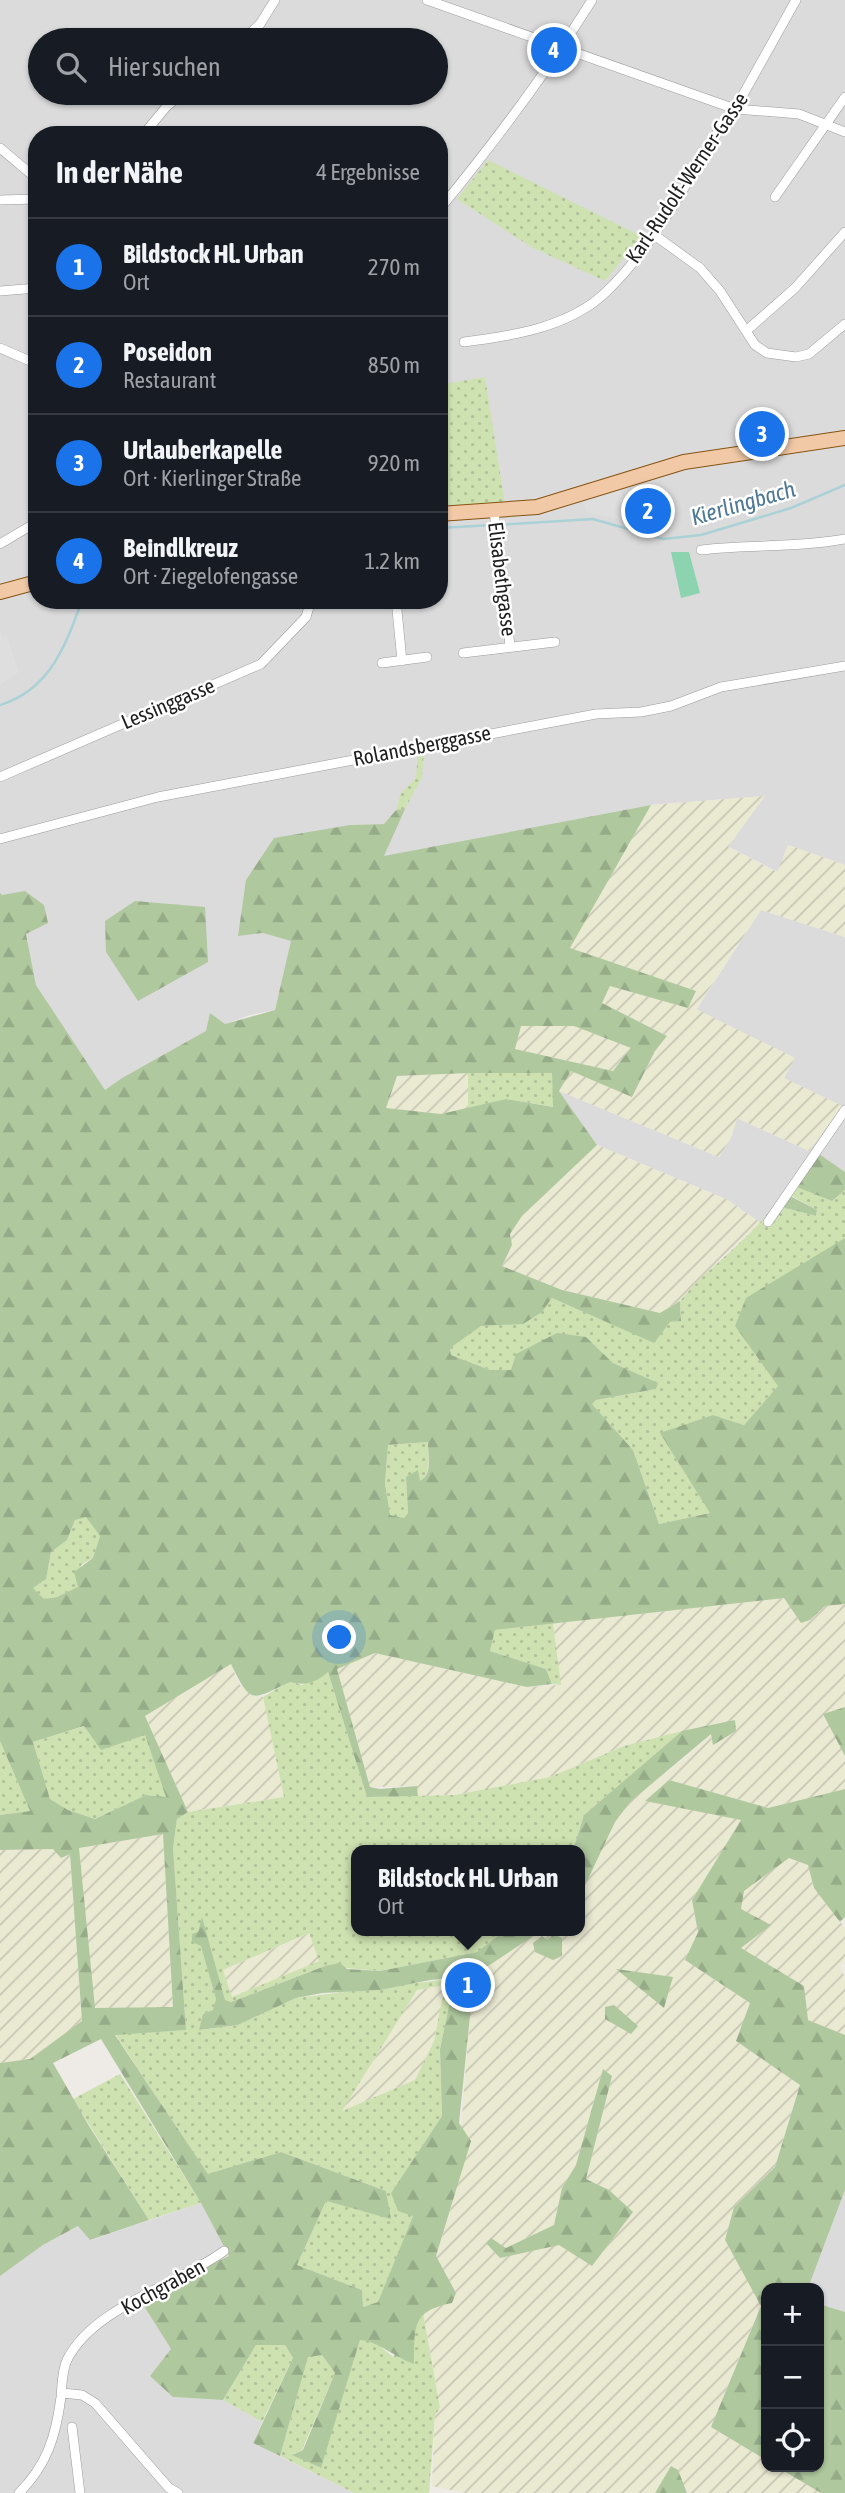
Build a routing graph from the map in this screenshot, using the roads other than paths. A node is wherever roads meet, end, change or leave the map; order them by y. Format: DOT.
graph roads {
  1 [pos="275,0"];
  2 [pos="427,0"];
  3 [pos="592,0"];
  4 [pos="796,0"];
  5 [pos="256,28"];
  6 [pos="563,47"];
  7 [pos="845,97"];
  8 [pos="168,105"];
  9 [pos="735,109"];
  10 [pos="829,123"];
  11 [pos="150,126"];
  12 [pos="845,132"];
  13 [pos="0,148"];
  14 [pos="28,171"];
  15 [pos="775,197"];
  16 [pos="28,199"];
  17 [pos="448,199"];
  18 [pos="0,200"];
  19 [pos="845,232"];
  20 [pos="653,234"];
  21 [pos="28,288"];
  22 [pos="0,290"];
  23 [pos="845,324"];
  24 [pos="746,331"];
  25 [pos="464,342"];
  26 [pos="0,348"];
  27 [pos="28,360"];
  28 [pos="845,438"];
  29 [pos="448,514"];
  30 [pos="494,514"];
  31 [pos="28,527"];
  32 [pos="845,539"];
  33 [pos="0,544"];
  34 [pos="701,550"];
  35 [pos="28,584"];
  36 [pos="0,592"];
  37 [pos="308,609"];
  38 [pos="397,609"];
  39 [pos="555,642"];
  40 [pos="510,646"];
  41 [pos="463,653"];
  42 [pos="427,657"];
  43 [pos="402,661"];
  44 [pos="382,663"];
  45 [pos="845,666"];
  46 [pos="0,777"];
  47 [pos="0,839"];
  48 [pos="845,1110"];
  49 [pos="768,1222"];
  50 [pos="224,2251"];
  51 [pos="62,2393"];
  52 [pos="72,2427"];
  53 [pos="19,2493"];
  54 [pos="80,2493"];
  55 [pos="178,2493"];
  1 -- 5 [label="street"];
  2 -- 6 [label="street"];
  3 -- 6 [label="street"];
  4 -- 9 [label="street, Karl-Rudolf-Werner-Gasse"];
  6 -- 9 [label="street"];
  6 -- 17 [label="street"];
  7 -- 10 [label="street"];
  8 -- 11 [label="street"];
  9 -- 10 [label="street"];
  9 -- 20 [label="street, Karl-Rudolf-Werner-Gasse"];
  10 -- 12 [label="street"];
  10 -- 15 [label="street"];
  13 -- 14 [label="street"];
  16 -- 18 [label="street"];
  19 -- 24 [label="street"];
  20 -- 24 [label="street"];
  20 -- 25 [label="street, Karl-Rudolf-Werner-Gasse"];
  21 -- 22 [label="street"];
  23 -- 24 [label="street"];
  26 -- 27 [label="street"];
  28 -- 30 [label="main road"];
  29 -- 30 [label="main road"];
  30 -- 40 [label="street, Elisabethgasse"];
  31 -- 33 [label="street"];
  32 -- 34 [label="street"];
  35 -- 36 [label="main road"];
  37 -- 46 [label="street, Lessinggasse"];
  38 -- 43 [label="street"];
  39 -- 40 [label="street, Elisabethgasse"];
  40 -- 41 [label="street, Elisabethgasse"];
  42 -- 43 [label="street"];
  43 -- 44 [label="street"];
  45 -- 47 [label="street, Rolandsberggasse"];
  48 -- 49 [label="street"];
  50 -- 51 [label="street, Kochgraben"];
  51 -- 53 [label="street, Kochgraben"];
  51 -- 55 [label="street"];
  52 -- 54 [label="street"];
}
